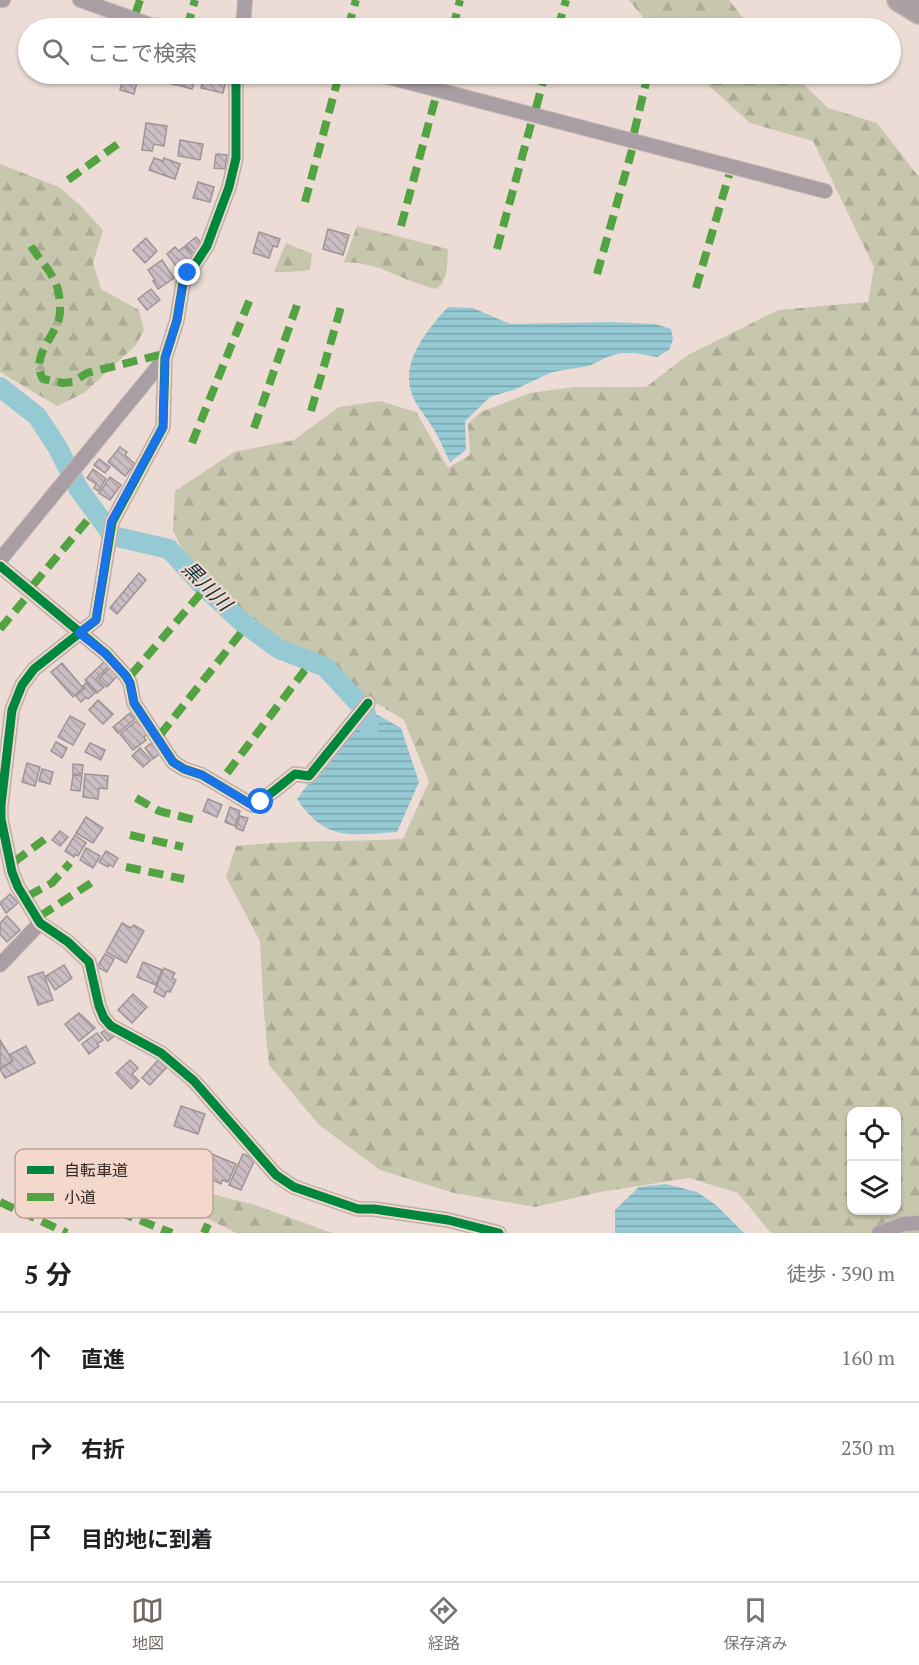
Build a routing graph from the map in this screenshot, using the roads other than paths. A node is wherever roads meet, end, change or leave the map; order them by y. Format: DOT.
graph roads {
  1 [pos="80,0"];
  2 [pos="245,0"];
  3 [pos="898,0"];
  4 [pos="919,13"];
  5 [pos="131,18"];
  6 [pos="244,18"];
  7 [pos="236,84"];
  8 [pos="415,84"];
  9 [pos="825,191"];
  10 [pos="165,358"];
  11 [pos="0,560"];
  12 [pos="0,566"];
  13 [pos="79,633"];
  14 [pos="368,703"];
  15 [pos="1,819"];
  16 [pos="40,923"];
  17 [pos="0,965"];
  18 [pos="919,1223"];
  19 [pos="499,1233"];
  20 [pos="879,1233"];
  1 -- 5 [label="street"];
  2 -- 6 [label="street"];
  3 -- 4 [label="main road"];
  7 -- 10 [label="street"];
  8 -- 9 [label="street"];
  10 -- 11 [label="street"];
  10 -- 13 [label="street"];
  12 -- 13 [label="street"];
  13 -- 14 [label="street"];
  13 -- 15 [label="street"];
  15 -- 16 [label="street"];
  16 -- 17 [label="street"];
  16 -- 19 [label="street"];
  18 -- 20 [label="street"];
}
